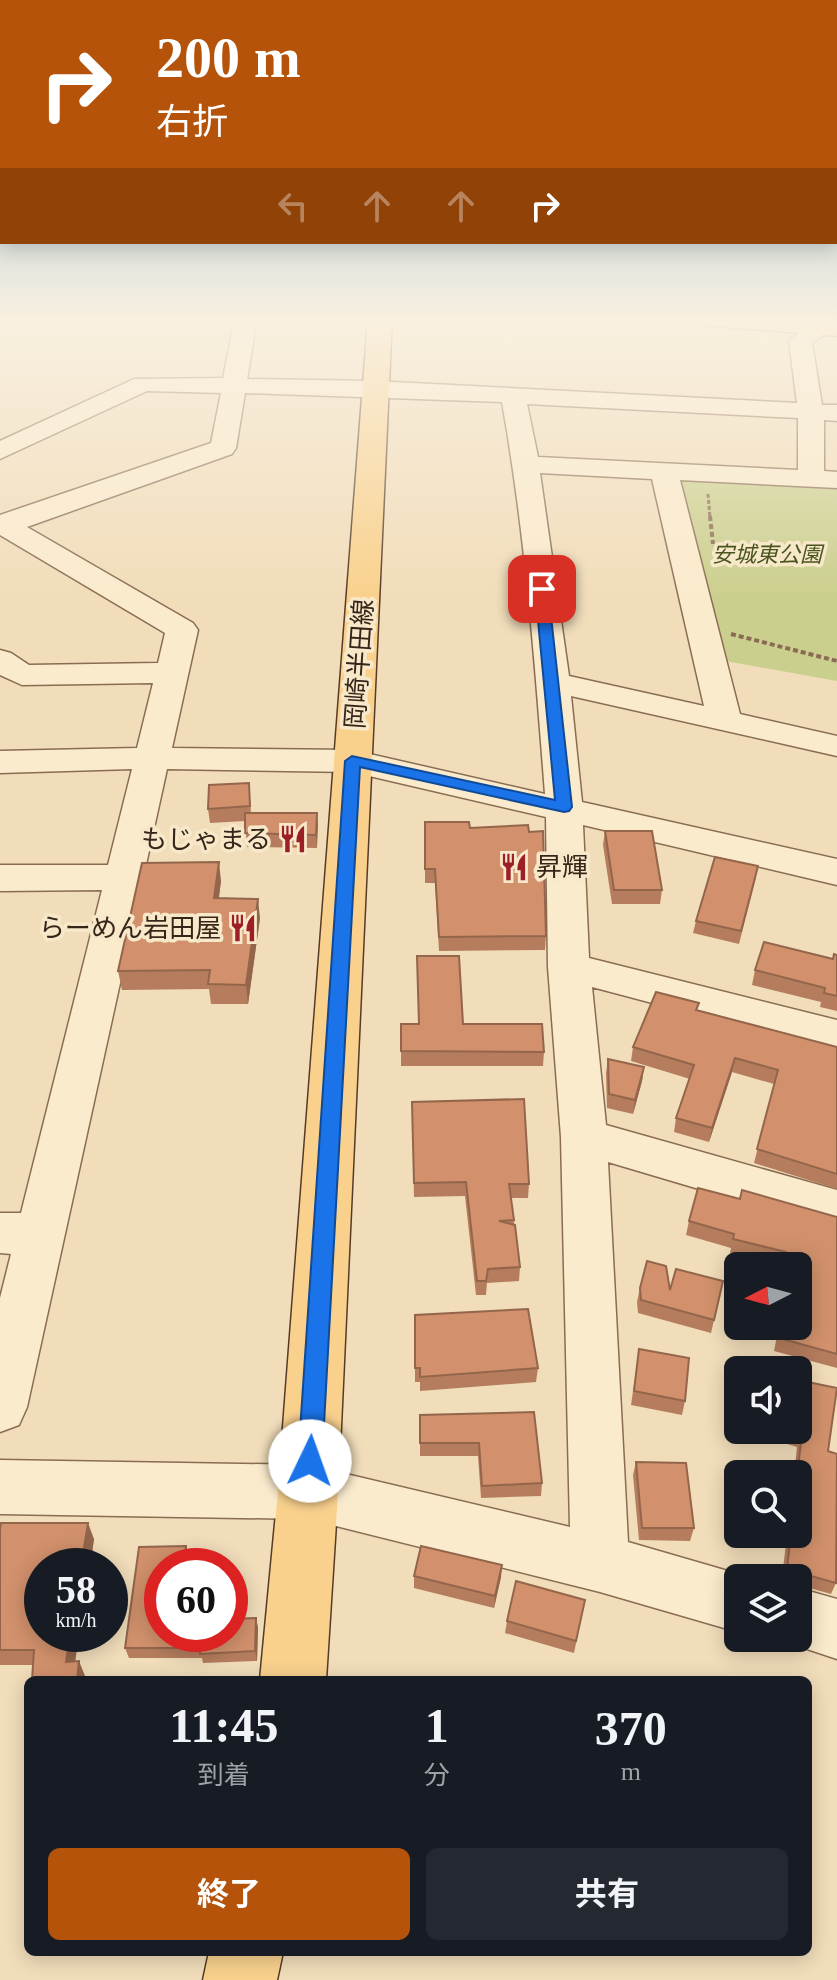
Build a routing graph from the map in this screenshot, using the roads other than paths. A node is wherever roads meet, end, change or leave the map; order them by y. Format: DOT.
graph roads {
  1 [pos="85,411"];
  2 [pos="230,411"];
  3 [pos="373,411"];
  4 [pos="516,411"];
  5 [pos="824,412"];
  6 [pos="0,451"];
  7 [pos="526,464"];
  8 [pos="663,469"];
  9 [pos="824,479"];
  10 [pos="2,524"];
  11 [pos="0,660"];
  12 [pos="171,673"];
  13 [pos="553,682"];
  14 [pos="725,722"];
  15 [pos="837,746"];
  16 [pos="152,758"];
  17 [pos="352,761"];
  18 [pos="0,762"];
  19 [pos="564,807"];
  20 [pos="837,872"];
  21 [pos="124,877"];
  22 [pos="0,878"];
  23 [pos="569,967"];
  24 [pos="837,1036"];
  25 [pos="584,1137"];
  26 [pos="837,1210"];
  27 [pos="20,1234"];
  28 [pos="0,1407"];
  29 [pos="0,1487"];
  30 [pos="308,1492"];
  31 [pos="600,1563"];
  32 [pos="724,1598"];
  33 [pos="812,1622"];
  34 [pos="837,1629"];
  35 [pos="293,1676"];
  36 [pos="245,1956"];
  37 [pos="240,1980"];
  1 -- 6 [label="street"];
  2 -- 10 [label="street"];
  3 -- 17 [label="main road, 岡崎半田線"];
  4 -- 7 [label="street"];
  5 -- 9 [label="street"];
  7 -- 8 [label="street"];
  7 -- 13 [label="street"];
  8 -- 9 [label="street"];
  8 -- 14 [label="street"];
  10 -- 12 [label="street"];
  11 -- 12 [label="street"];
  12 -- 16 [label="street"];
  13 -- 14 [label="street"];
  13 -- 19 [label="street"];
  14 -- 15 [label="street"];
  16 -- 17 [label="street"];
  16 -- 18 [label="street"];
  16 -- 21 [label="street"];
  17 -- 19 [label="street"];
  17 -- 30 [label="main road, 岡崎半田線"];
  19 -- 20 [label="street"];
  19 -- 23 [label="street"];
  21 -- 22 [label="street"];
  21 -- 27 [label="street"];
  23 -- 24 [label="street"];
  23 -- 25 [label="street"];
  25 -- 26 [label="street"];
  25 -- 31 [label="street"];
  27 -- 28 [label="street"];
  29 -- 30 [label="street"];
  30 -- 31 [label="street"];
  30 -- 35 [label="main road, 岡崎半田線"];
  31 -- 32 [label="street"];
  33 -- 34 [label="street"];
  36 -- 37 [label="main road"];
}
